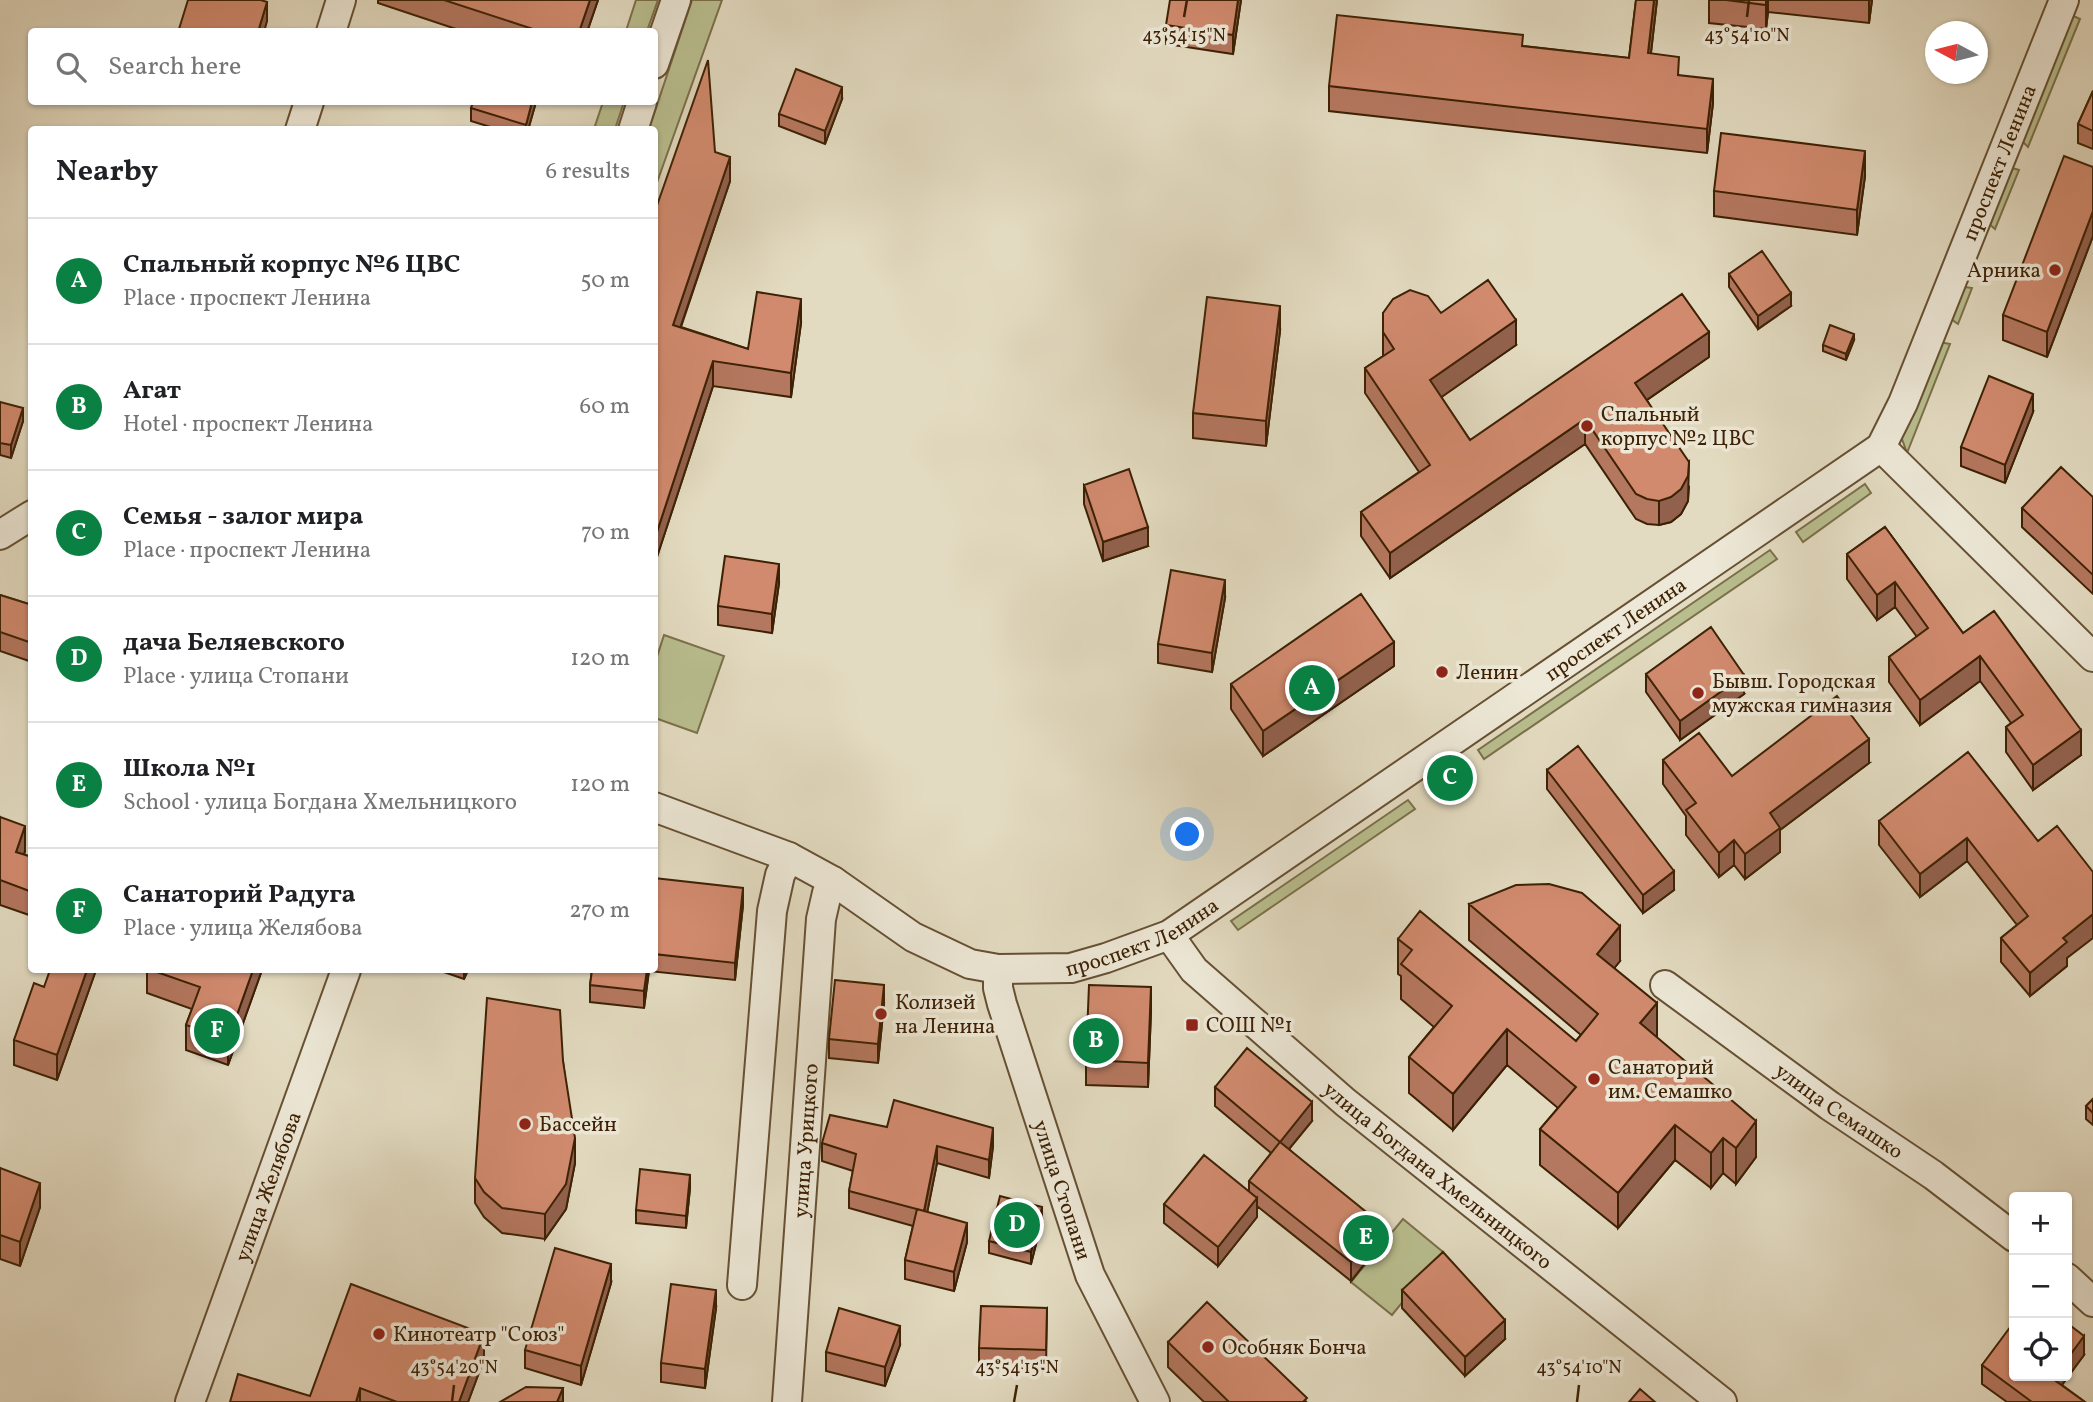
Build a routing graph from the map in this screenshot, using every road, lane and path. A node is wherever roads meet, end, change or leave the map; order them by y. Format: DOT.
graph roads {
  1 [pos="341,0"];
  2 [pos="676,0"];
  3 [pos="2064,0"];
  4 [pos="332,28"];
  5 [pos="658,52"];
  6 [pos="308,105"];
  7 [pos="641,105"];
  8 [pos="301,126"];
  9 [pos="633,126"];
  10 [pos="1881,447"];
  11 [pos="28,518"];
  12 [pos="0,535"];
  13 [pos="2093,657"];
  14 [pos="658,808"];
  15 [pos="789,857"];
  16 [pos="833,881"];
  17 [pos="1169,935"];
  18 [pos="998,969"];
  19 [pos="345,973"];
  20 [pos="1665,985"];
  21 [pos="2009,1233"];
  22 [pos="2072,1283"];
  23 [pos="742,1285"];
  24 [pos="2093,1302"];
  25 [pos="190,1402"];
  26 [pos="787,1402"];
  27 [pos="1155,1402"];
  28 [pos="1722,1402"];
  1 -- 4 [label="street"];
  2 -- 5 [label="street"];
  3 -- 10 [label="street, проспект Ленина"];
  6 -- 8 [label="street"];
  7 -- 9 [label="street"];
  10 -- 13 [label="street"];
  10 -- 17 [label="street, проспект Ленина"];
  11 -- 12 [label="street"];
  14 -- 15 [label="street, проспект Ленина"];
  15 -- 16 [label="street, проспект Ленина"];
  15 -- 23 [label="street"];
  16 -- 18 [label="street, проспект Ленина"];
  16 -- 26 [label="street, улица Урицкого"];
  17 -- 18 [label="street, проспект Ленина"];
  17 -- 28 [label="street, улица Богдана Хмельницкого"];
  18 -- 27 [label="street, улица Стопани"];
  19 -- 25 [label="street, улица Желябова"];
  20 -- 21 [label="street, улица Семашко"];
  22 -- 24 [label="street"];
}
